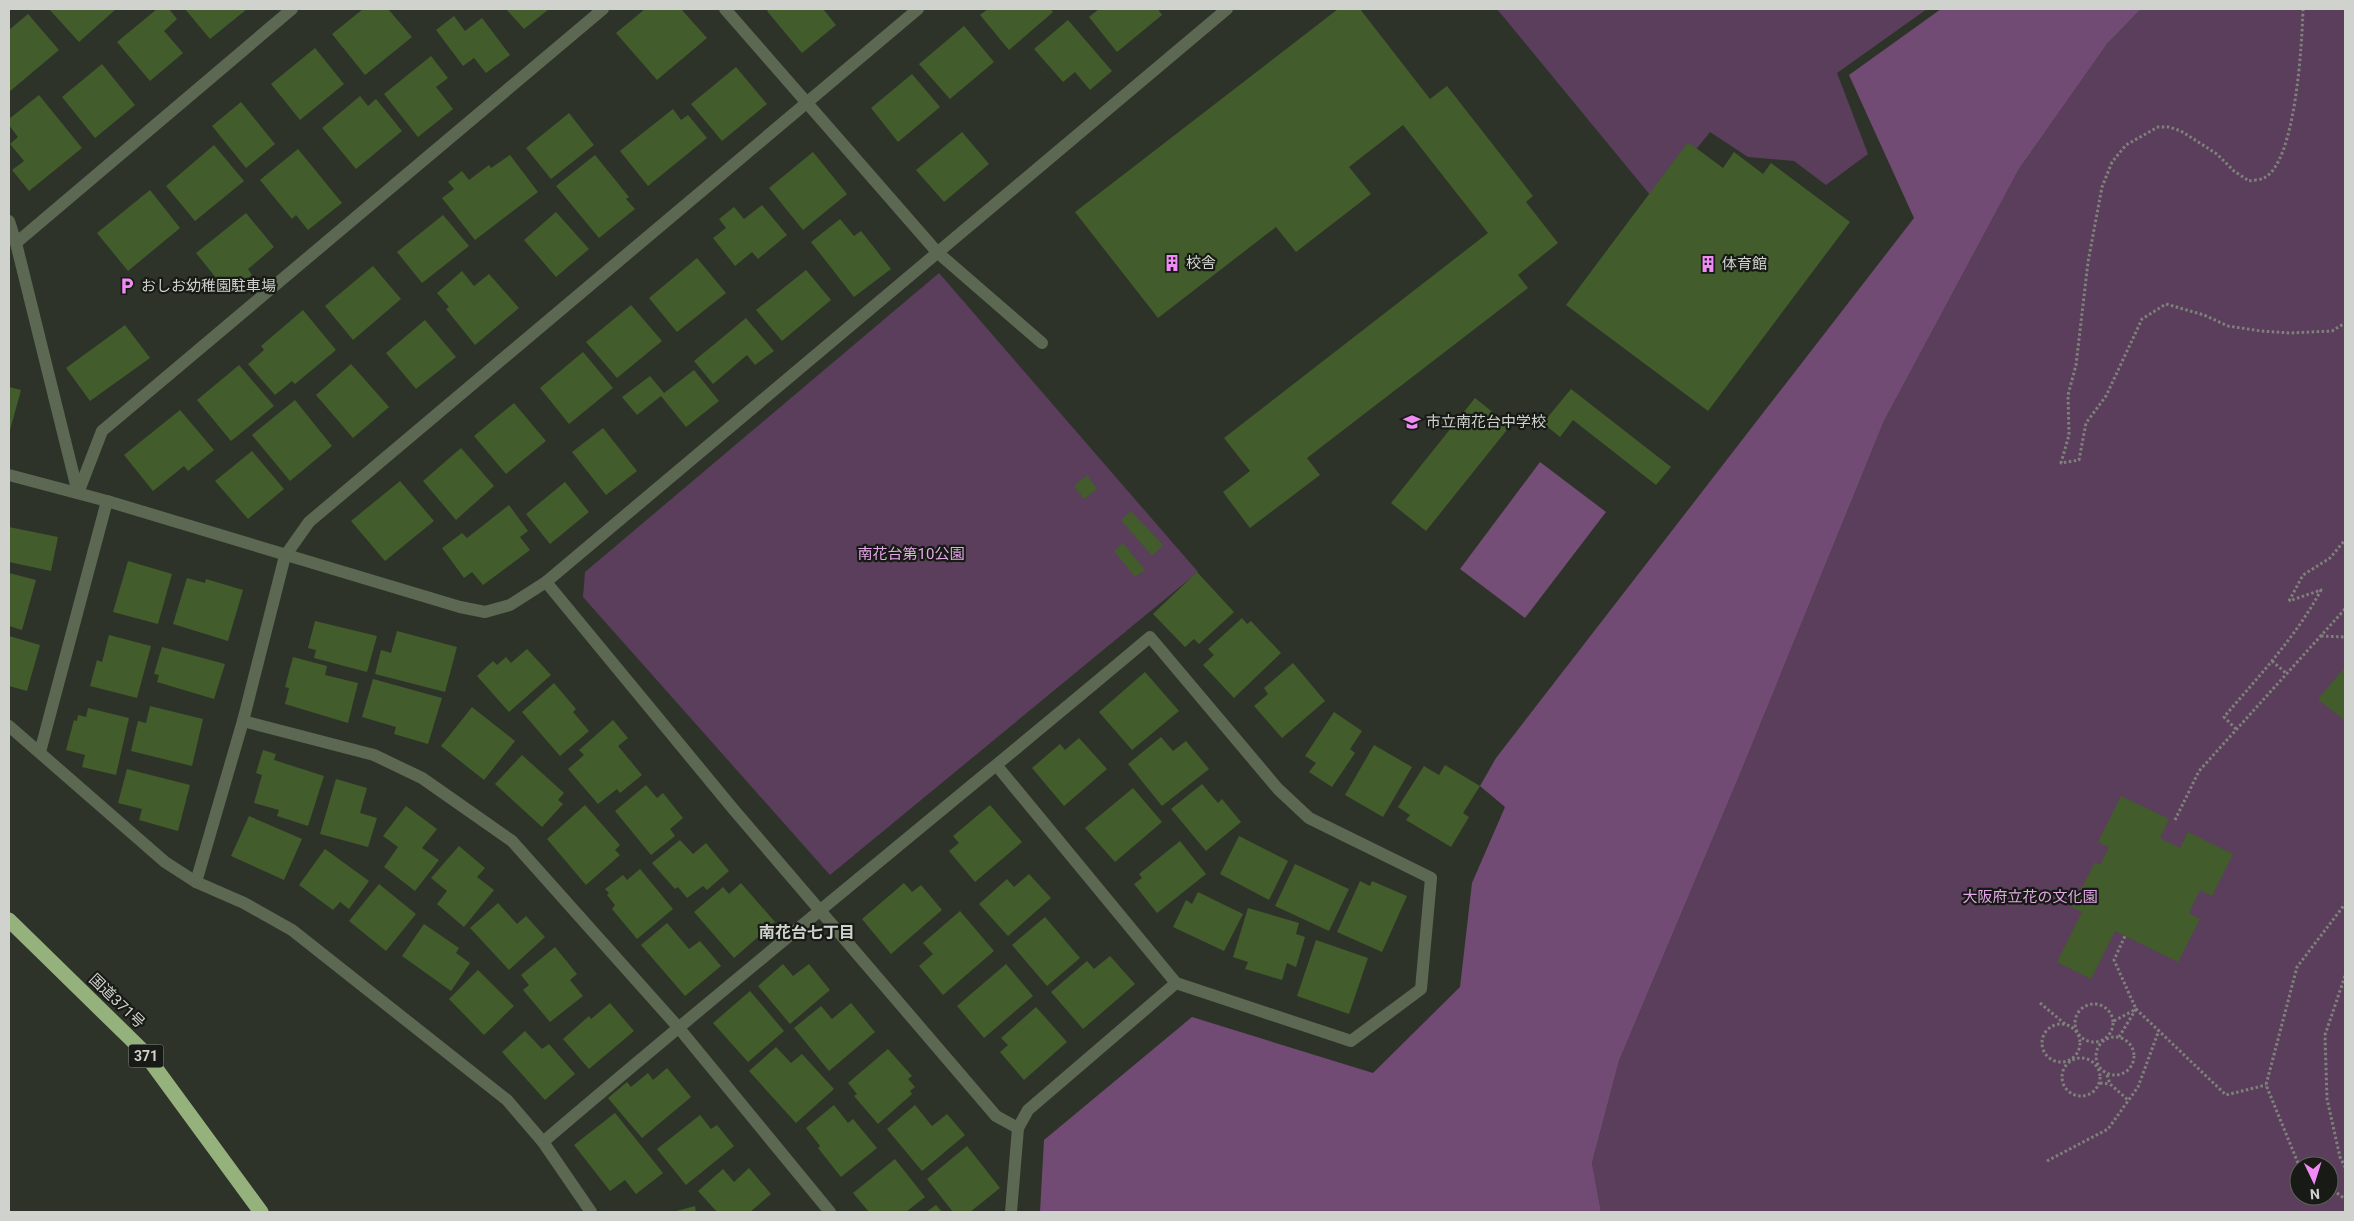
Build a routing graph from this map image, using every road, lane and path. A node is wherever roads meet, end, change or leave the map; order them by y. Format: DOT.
graph roads {
  1 [pos="292,9"];
  2 [pos="603,9"];
  3 [pos="726,9"];
  4 [pos="918,9"];
  5 [pos="1227,9"];
  6 [pos="2303,9"];
  7 [pos="806,102"];
  8 [pos="9,220"];
  9 [pos="16,243"];
  10 [pos="937,252"];
  11 [pos="2345,323"];
  12 [pos="1042,343"];
  13 [pos="9,475"];
  14 [pos="78,492"];
  15 [pos="107,501"];
  16 [pos="2345,540"];
  17 [pos="285,556"];
  18 [pos="546,582"];
  19 [pos="2345,609"];
  20 [pos="2321,636"];
  21 [pos="2345,637"];
  22 [pos="2272,661"];
  23 [pos="2287,674"];
  24 [pos="243,721"];
  25 [pos="9,726"];
  26 [pos="2236,728"];
  27 [pos="40,752"];
  28 [pos="997,766"];
  29 [pos="2174,820"];
  30 [pos="196,882"];
  31 [pos="2345,904"];
  32 [pos="820,912"];
  33 [pos="9,920"];
  34 [pos="2124,936"];
  35 [pos="2345,976"];
  36 [pos="1176,983"];
  37 [pos="2040,1003"];
  38 [pos="2136,1009"];
  39 [pos="2114,1021"];
  40 [pos="2066,1025"];
  41 [pos="678,1027"];
  42 [pos="2159,1030"];
  43 [pos="2080,1035"];
  44 [pos="2119,1037"];
  45 [pos="2103,1040"];
  46 [pos="2072,1060"];
  47 [pos="2098,1066"];
  48 [pos="2107,1074"];
  49 [pos="2100,1083"];
  50 [pos="2110,1084"];
  51 [pos="2266,1085"];
  52 [pos="2128,1100"];
  53 [pos="1018,1128"];
  54 [pos="543,1142"];
  55 [pos="2295,1156"];
  56 [pos="2048,1161"];
  57 [pos="2345,1167"];
  58 [pos="261,1212"];
  59 [pos="591,1212"];
  60 [pos="830,1212"];
  61 [pos="1011,1212"];
  1 -- 9 [label="street"];
  2 -- 14 [label="street"];
  3 -- 7 [label="street"];
  4 -- 7 [label="street"];
  5 -- 10 [label="street"];
  6 -- 11 [label="path"];
  7 -- 10 [label="street"];
  7 -- 17 [label="street"];
  8 -- 9 [label="street"];
  9 -- 14 [label="street"];
  10 -- 12 [label="street"];
  10 -- 18 [label="street"];
  13 -- 14 [label="street"];
  14 -- 15 [label="street"];
  15 -- 17 [label="street"];
  15 -- 27 [label="street"];
  16 -- 22 [label="path"];
  17 -- 18 [label="street"];
  17 -- 24 [label="street"];
  18 -- 32 [label="street"];
  19 -- 20 [label="path"];
  20 -- 21 [label="path"];
  20 -- 23 [label="path"];
  22 -- 23 [label="path"];
  22 -- 26 [label="path"];
  23 -- 26 [label="path"];
  24 -- 30 [label="street"];
  24 -- 41 [label="street"];
  25 -- 27 [label="street"];
  26 -- 29 [label="path"];
  27 -- 30 [label="street"];
  28 -- 32 [label="street"];
  28 -- 36 [label="street"];
  28 -- 36 [label="street"];
  30 -- 54 [label="street"];
  31 -- 51 [label="path"];
  32 -- 41 [label="street"];
  32 -- 53 [label="street"];
  33 -- 58 [label="highway, 国道371号 / 371"];
  34 -- 38 [label="path"];
  35 -- 57 [label="path"];
  36 -- 53 [label="street"];
  37 -- 40 [label="path"];
  38 -- 39 [label="path"];
  38 -- 42 [label="path"];
  38 -- 44 [label="path"];
  39 -- 43 [label="path"];
  39 -- 45 [label="path"];
  40 -- 43 [label="path"];
  40 -- 46 [label="path"];
  41 -- 54 [label="street"];
  41 -- 60 [label="street"];
  42 -- 51 [label="path"];
  42 -- 52 [label="path"];
  43 -- 45 [label="path"];
  43 -- 46 [label="path"];
  44 -- 45 [label="path"];
  44 -- 48 [label="path"];
  45 -- 47 [label="path"];
  46 -- 47 [label="path"];
  46 -- 49 [label="path"];
  47 -- 48 [label="path"];
  47 -- 49 [label="path"];
  48 -- 50 [label="path"];
  49 -- 50 [label="path"];
  50 -- 52 [label="path"];
  51 -- 55 [label="path"];
  52 -- 56 [label="path"];
  53 -- 61 [label="street"];
  54 -- 59 [label="street"];
}
